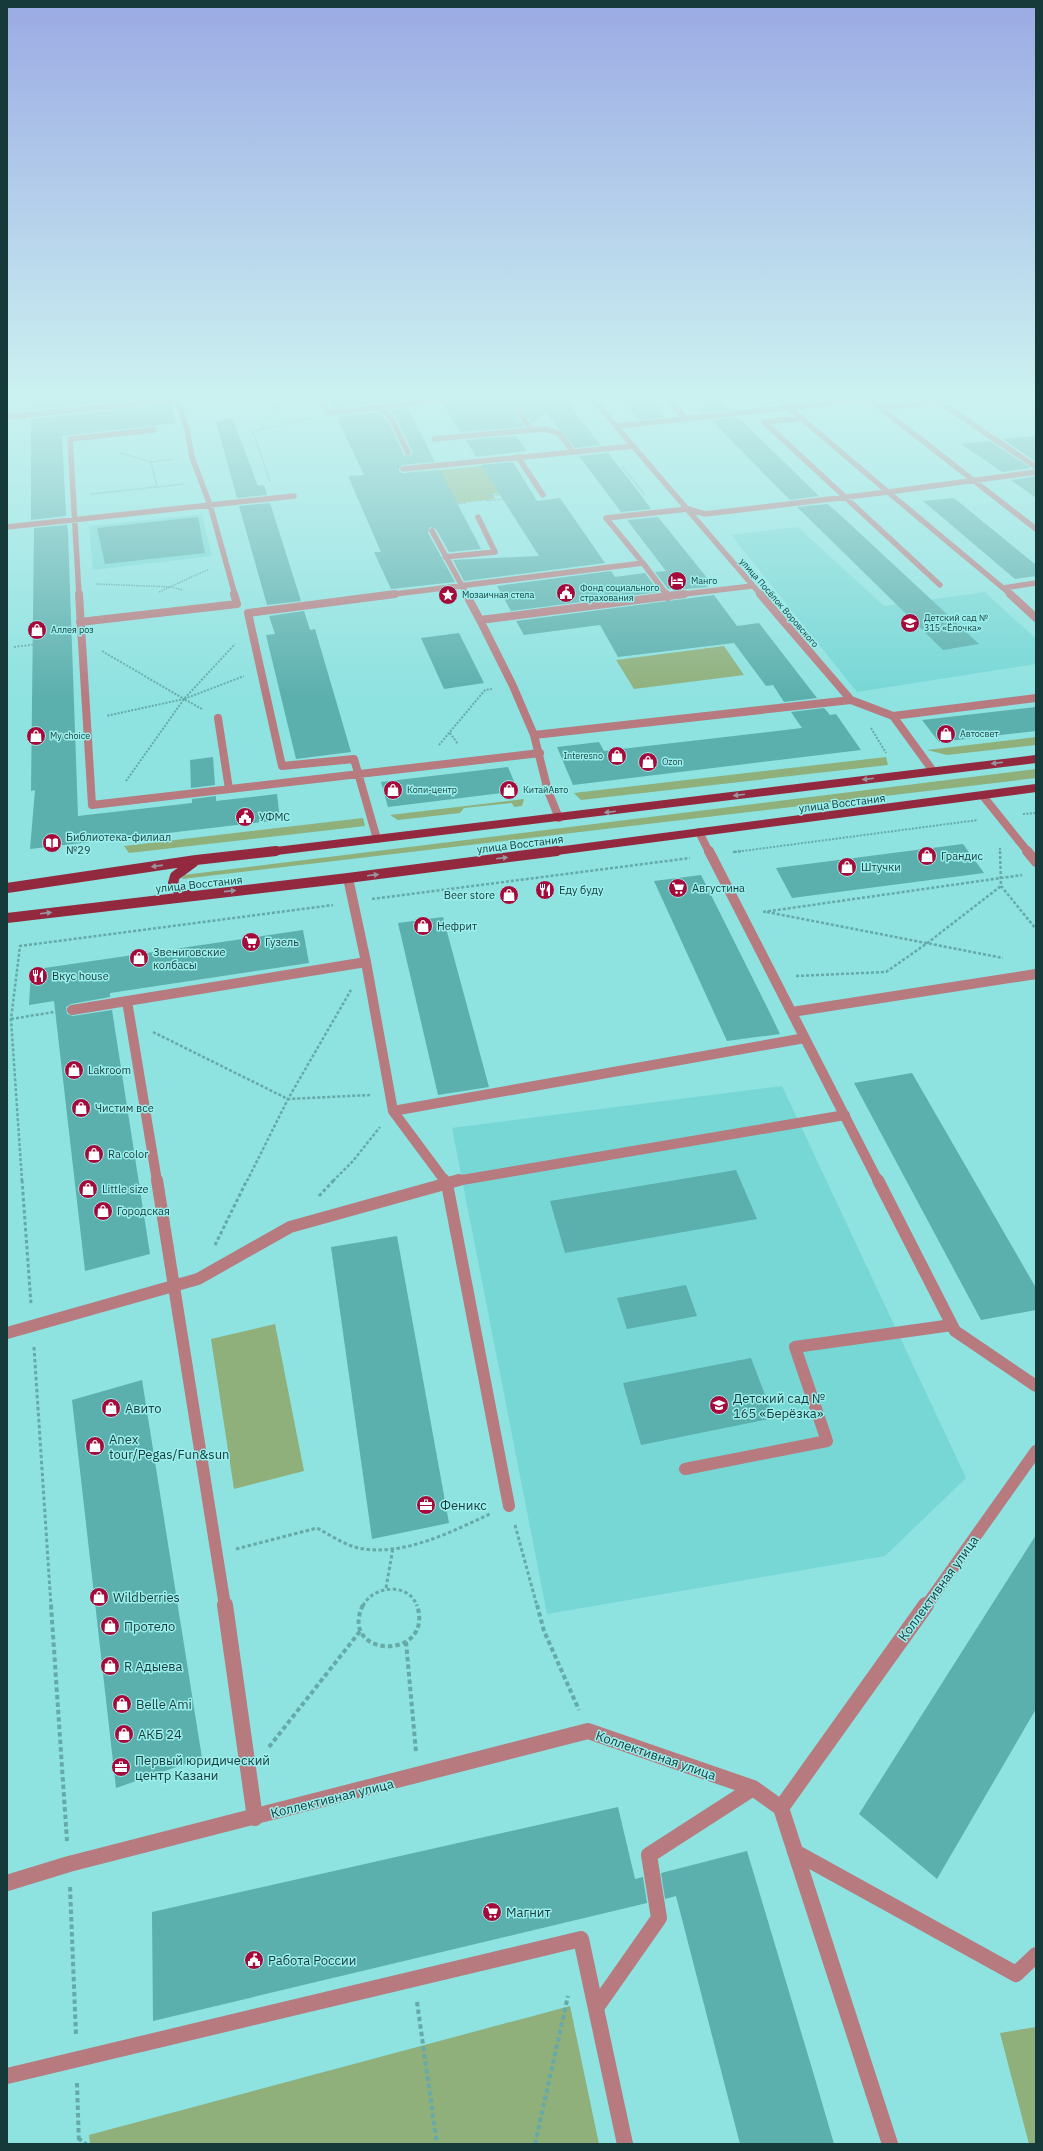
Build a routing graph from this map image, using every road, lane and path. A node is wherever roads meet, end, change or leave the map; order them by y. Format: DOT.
graph roads {
  1 [pos="73,496"];
  2 [pos="207,496"];
  3 [pos="291,496"];
  4 [pos="677,496"];
  5 [pos="849,496"];
  6 [pos="893,496"];
  7 [pos="994,496"];
  8 [pos="844,497"];
  9 [pos="276,498"];
  10 [pos="460,504"];
  11 [pos="210,505"];
  12 [pos="439,506"];
  13 [pos="688,509"];
  14 [pos="478,517"];
  15 [pos="76,519"];
  16 [pos="7,527"];
  17 [pos="1036,529"];
  18 [pos="432,531"];
  19 [pos="445,557"];
  20 [pos="643,563"];
  21 [pos="78,583"];
  22 [pos="1036,583"];
  23 [pos="463,586"];
  24 [pos="752,586"];
  25 [pos="940,586"];
  26 [pos="1003,588"];
  27 [pos="186,591"];
  28 [pos="668,597"];
  29 [pos="1036,618"];
  30 [pos="480,620"];
  31 [pos="80,622"];
  32 [pos="251,627"];
  33 [pos="82,639"];
  34 [pos="14,647"];
  35 [pos="261,670"];
  36 [pos="513,686"];
  37 [pos="1036,698"];
  38 [pos="184,699"];
  39 [pos="851,700"];
  40 [pos="893,716"];
  41 [pos="218,718"];
  42 [pos="86,720"];
  43 [pos="534,734"];
  44 [pos="540,753"];
  45 [pos="1036,759"];
  46 [pos="417,768"];
  47 [pos="933,771"];
  48 [pos="358,774"];
  49 [pos="1036,788"];
  50 [pos="230,789"];
  51 [pos="983,796"];
  52 [pos="110,803"];
  53 [pos="559,818"];
  54 [pos="699,832"];
  55 [pos="377,839"];
  56 [pos="196,860"];
  57 [pos="1036,862"];
  58 [pos="1029,875"];
  59 [pos="348,878"];
  60 [pos="1000,878"];
  61 [pos="1001,886"];
  62 [pos="7,888"];
  63 [pos="205,894"];
  64 [pos="764,912"];
  65 [pos="742,915"];
  66 [pos="7,918"];
  67 [pos="1036,929"];
  68 [pos="926,944"];
  69 [pos="1005,958"];
  70 [pos="366,962"];
  71 [pos="1036,974"];
  72 [pos="774,977"];
  73 [pos="127,1001"];
  74 [pos="72,1010"];
  75 [pos="792,1012"];
  76 [pos="11,1019"];
  77 [pos="131,1022"];
  78 [pos="805,1038"];
  79 [pos="391,1092"];
  80 [pos="288,1099"];
  81 [pos="393,1111"];
  82 [pos="845,1115"];
  83 [pos="447,1184"];
  84 [pos="316,1199"];
  85 [pos="198,1279"];
  86 [pos="173,1286"];
  87 [pos="952,1326"];
  88 [pos="7,1333"];
  89 [pos="1036,1386"];
  90 [pos="1036,1451"];
  91 [pos="685,1469"];
  92 [pos="509,1506"];
  93 [pos="393,1548"];
  94 [pos="218,1553"];
  95 [pos="386,1588"];
  96 [pos="361,1630"];
  97 [pos="406,1642"];
  98 [pos="588,1731"];
  99 [pos="249,1772"];
  100 [pos="418,1776"];
  101 [pos="753,1788"];
  102 [pos="781,1808"];
  103 [pos="255,1818"];
  104 [pos="795,1852"];
  105 [pos="7,1883"];
  106 [pos="1036,1955"];
  107 [pos="413,1980"];
  108 [pos="569,1992"];
  109 [pos="596,2008"];
  110 [pos="7,2076"];
  111 [pos="78,2138"];
  112 [pos="86,2144"];
  113 [pos="437,2144"];
  114 [pos="535,2144"];
  115 [pos="625,2144"];
  116 [pos="890,2144"];
  1 -- 15 [label="street"];
  2 -- 11 [label="street"];
  3 -- 9 [label="street"];
  4 -- 13 [label="street, улица Посёлок Воровского"];
  5 -- 8 [label="street"];
  6 -- 26 [label="street"];
  7 -- 17 [label="street"];
  8 -- 13 [label="street"];
  8 -- 25 [label="street"];
  9 -- 11 [label="street"];
  10 -- 12 [label="path"];
  11 -- 15 [label="street"];
  11 -- 31 [label="street"];
  13 -- 20 [label="street"];
  13 -- 24 [label="street, улица Посёлок Воровского"];
  14 -- 19 [label="street"];
  15 -- 16 [label="street"];
  15 -- 21 [label="street"];
  18 -- 19 [label="street"];
  19 -- 23 [label="street"];
  20 -- 23 [label="street"];
  20 -- 28 [label="street"];
  21 -- 27 [label="path"];
  21 -- 31 [label="street"];
  22 -- 26 [label="street"];
  23 -- 30 [label="street"];
  23 -- 32 [label="street"];
  24 -- 28 [label="street"];
  24 -- 39 [label="street, улица Посёлок Воровского"];
  26 -- 29 [label="street"];
  28 -- 30 [label="street"];
  30 -- 36 [label="street"];
  31 -- 33 [label="street"];
  32 -- 35 [label="street"];
  32 -- 38 [label="path"];
  33 -- 34 [label="path"];
  33 -- 38 [label="path"];
  33 -- 42 [label="street"];
  35 -- 38 [label="path"];
  35 -- 48 [label="street"];
  36 -- 43 [label="street"];
  36 -- 46 [label="path"];
  37 -- 40 [label="street"];
  38 -- 41 [label="path"];
  38 -- 42 [label="path"];
  38 -- 52 [label="path"];
  39 -- 40 [label="street, улица Посёлок Воровского"];
  39 -- 43 [label="street"];
  40 -- 47 [label="street"];
  41 -- 50 [label="street"];
  42 -- 52 [label="street"];
  43 -- 44 [label="street"];
  44 -- 46 [label="street"];
  44 -- 53 [label="street"];
  45 -- 47 [label="main road, улица Восстания, one-way"];
  46 -- 48 [label="street"];
  47 -- 53 [label="main road, улица Восстания, one-way"];
  48 -- 50 [label="street"];
  48 -- 55 [label="street"];
  49 -- 51 [label="main road, улица Восстания"];
  50 -- 52 [label="street"];
  51 -- 54 [label="main road, улица Восстания"];
  51 -- 57 [label="street"];
  53 -- 55 [label="main road, улица Восстания"];
  59 -- 54 [label="main road, улица Восстания, one-way"];
  54 -- 65 [label="street"];
  55 -- 56 [label="main road, улица Восстания"];
  56 -- 62 [label="main road, улица Восстания, one-way"];
  56 -- 63 [label="main road"];
  58 -- 60 [label="path"];
  63 -- 59 [label="main road, улица Восстания, one-way"];
  59 -- 70 [label="street"];
  60 -- 61 [label="path"];
  60 -- 64 [label="path"];
  61 -- 67 [label="path"];
  61 -- 68 [label="path"];
  66 -- 63 [label="main road, улица Восстания, one-way"];
  64 -- 65 [label="path"];
  64 -- 68 [label="path"];
  65 -- 72 [label="street"];
  68 -- 69 [label="path"];
  68 -- 72 [label="path"];
  70 -- 73 [label="street"];
  70 -- 79 [label="street"];
  70 -- 80 [label="path"];
  71 -- 75 [label="street"];
  72 -- 75 [label="street"];
  73 -- 74 [label="street"];
  73 -- 77 [label="street"];
  74 -- 76 [label="path"];
  75 -- 78 [label="street"];
  77 -- 80 [label="path"];
  77 -- 86 [label="street"];
  78 -- 81 [label="street"];
  78 -- 82 [label="street"];
  79 -- 80 [label="path"];
  79 -- 81 [label="street"];
  80 -- 85 [label="path"];
  81 -- 83 [label="street"];
  81 -- 84 [label="path"];
  82 -- 83 [label="street"];
  82 -- 87 [label="street"];
  83 -- 85 [label="street"];
  83 -- 92 [label="street"];
  85 -- 86 [label="street"];
  86 -- 88 [label="street"];
  86 -- 94 [label="street"];
  87 -- 89 [label="street"];
  87 -- 91 [label="street"];
  90 -- 102 [label="street, Коллективная улица"];
  92 -- 93 [label="path"];
  92 -- 98 [label="path"];
  93 -- 94 [label="path"];
  93 -- 95 [label="path"];
  94 -- 99 [label="street"];
  95 -- 96 [label="path"];
  95 -- 97 [label="path"];
  96 -- 97 [label="path"];
  96 -- 99 [label="path"];
  97 -- 100 [label="path"];
  98 -- 100 [label="street, Коллективная улица"];
  98 -- 101 [label="street, Коллективная улица"];
  99 -- 103 [label="street"];
  100 -- 103 [label="street, Коллективная улица"];
  101 -- 102 [label="street, Коллективная улица"];
  101 -- 109 [label="street"];
  102 -- 104 [label="street"];
  103 -- 105 [label="street, Коллективная улица"];
  104 -- 106 [label="street"];
  104 -- 116 [label="street"];
  107 -- 109 [label="street"];
  107 -- 110 [label="street"];
  107 -- 113 [label="path"];
  108 -- 114 [label="path"];
  109 -- 115 [label="street"];
  111 -- 112 [label="path"];
}
